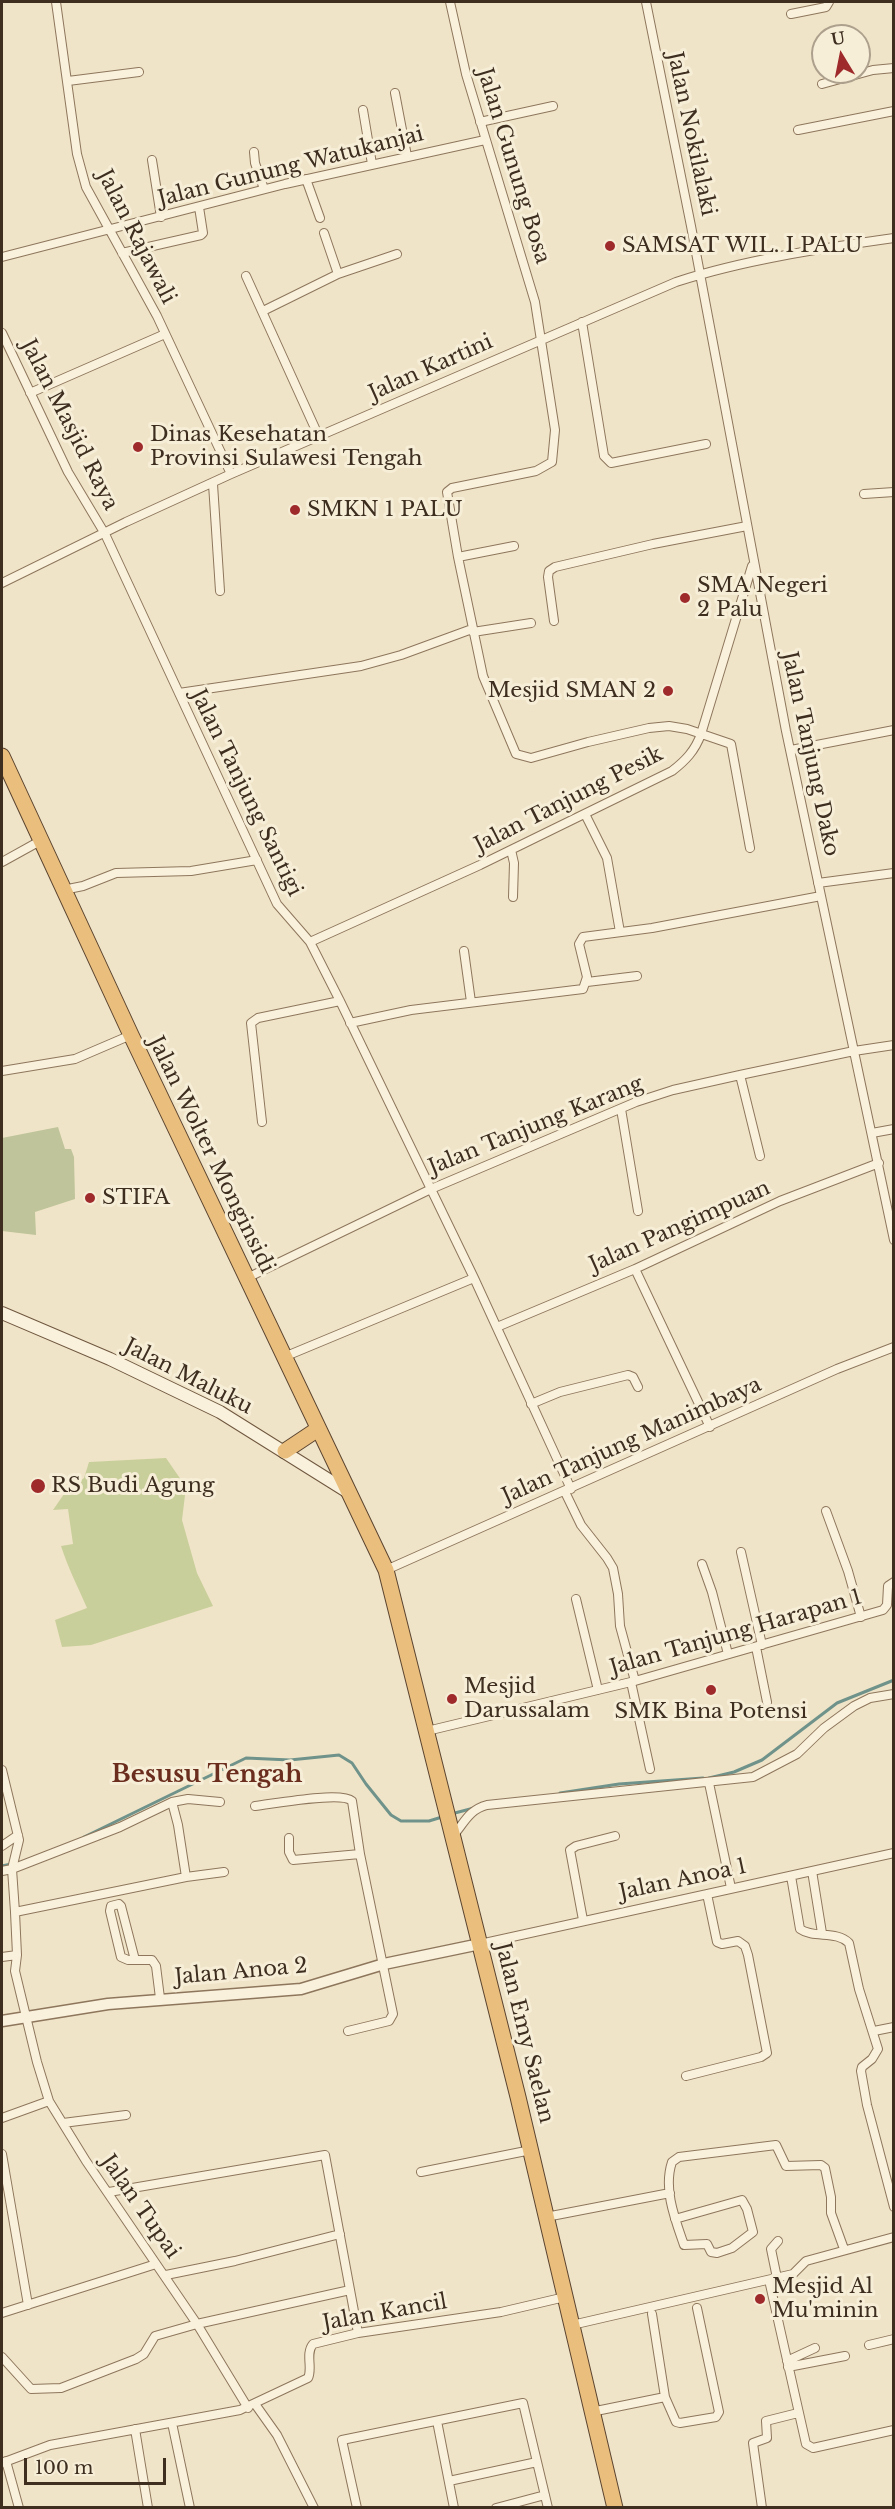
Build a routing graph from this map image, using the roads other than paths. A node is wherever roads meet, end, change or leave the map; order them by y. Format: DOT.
graph roads {
  1 [pos="56,2"];
  2 [pos="450,2"];
  3 [pos="646,2"];
  4 [pos="829,2"];
  5 [pos="791,14"];
  6 [pos="894,68"];
  7 [pos="871,71"];
  8 [pos="139,72"];
  9 [pos="68,81"];
  10 [pos="395,93"];
  11 [pos="554,106"];
  12 [pos="363,110"];
  13 [pos="894,111"];
  14 [pos="480,122"];
  15 [pos="798,130"];
  16 [pos="485,140"];
  17 [pos="254,152"];
  18 [pos="407,156"];
  19 [pos="152,160"];
  20 [pos="372,164"];
  21 [pos="306,179"];
  22 [pos="264,189"];
  23 [pos="199,207"];
  24 [pos="162,217"];
  25 [pos="320,218"];
  26 [pos="110,229"];
  27 [pos="324,233"];
  28 [pos="894,238"];
  29 [pos="122,253"];
  30 [pos="397,254"];
  31 [pos="2,257"];
  32 [pos="338,274"];
  33 [pos="701,274"];
  34 [pos="246,276"];
  35 [pos="263,311"];
  36 [pos="582,322"];
  37 [pos="2,333"];
  38 [pos="165,334"];
  39 [pos="541,340"];
  40 [pos="30,393"];
  41 [pos="319,437"];
  42 [pos="706,444"];
  43 [pos="231,474"];
  44 [pos="213,484"];
  45 [pos="894,492"];
  46 [pos="864,494"];
  47 [pos="747,526"];
  48 [pos="105,534"];
  49 [pos="514,546"];
  50 [pos="458,557"];
  51 [pos="753,563"];
  52 [pos="2,584"];
  53 [pos="220,591"];
  54 [pos="554,621"];
  55 [pos="531,623"];
  56 [pos="473,631"];
  57 [pos="179,693"];
  58 [pos="894,730"];
  59 [pos="701,734"];
  60 [pos="791,750"];
  61 [pos="2,756"];
  62 [pos="585,814"];
  63 [pos="40,841"];
  64 [pos="750,848"];
  65 [pos="511,850"];
  66 [pos="257,860"];
  67 [pos="2,861"];
  68 [pos="894,873"];
  69 [pos="818,883"];
  70 [pos="63,890"];
  71 [pos="821,896"];
  72 [pos="513,897"];
  73 [pos="620,932"];
  74 [pos="309,942"];
  75 [pos="464,951"];
  76 [pos="637,976"];
  77 [pos="587,982"];
  78 [pos="340,1002"];
  79 [pos="471,1002"];
  80 [pos="350,1023"];
  81 [pos="130,1035"];
  82 [pos="894,1045"];
  83 [pos="854,1051"];
  84 [pos="2,1071"];
  85 [pos="740,1075"];
  86 [pos="621,1109"];
  87 [pos="262,1122"];
  88 [pos="894,1129"];
  89 [pos="872,1133"];
  90 [pos="760,1156"];
  91 [pos="879,1163"];
  92 [pos="431,1189"];
  93 [pos="638,1211"];
  94 [pos="894,1240"];
  95 [pos="635,1269"];
  96 [pos="247,1278"];
  97 [pos="474,1278"];
  98 [pos="2,1313"];
  99 [pos="497,1326"];
  100 [pos="894,1347"];
  101 [pos="284,1357"];
  102 [pos="638,1387"];
  103 [pos="531,1404"];
  104 [pos="710,1427"];
  105 [pos="318,1429"];
  106 [pos="285,1451"];
  107 [pos="568,1491"];
  108 [pos="348,1492"];
  109 [pos="826,1511"];
  110 [pos="741,1552"];
  111 [pos="702,1564"];
  112 [pos="386,1570"];
  113 [pos="894,1582"];
  114 [pos="576,1599"];
  115 [pos="861,1617"];
  116 [pos="759,1646"];
  117 [pos="728,1654"];
  118 [pos="633,1681"];
  119 [pos="598,1690"];
  120 [pos="894,1694"];
  121 [pos="767,1702"];
  122 [pos="427,1731"];
  123 [pos="650,1769"];
  124 [pos="2,1770"];
  125 [pos="709,1783"];
  126 [pos="172,1802"];
  127 [pos="220,1802"];
  128 [pos="255,1806"];
  129 [pos="451,1834"];
  130 [pos="615,1836"];
  131 [pos="19,1837"];
  132 [pos="289,1838"];
  133 [pos="2,1846"];
  134 [pos="894,1853"];
  135 [pos="360,1854"];
  136 [pos="12,1869"];
  137 [pos="2,1871"];
  138 [pos="812,1871"];
  139 [pos="224,1872"];
  140 [pos="186,1876"];
  141 [pos="790,1876"];
  142 [pos="731,1888"];
  143 [pos="707,1894"];
  144 [pos="15,1912"];
  145 [pos="583,1920"];
  146 [pos="822,1934"];
  147 [pos="480,1944"];
  148 [pos="17,1955"];
  149 [pos="2,1957"];
  150 [pos="135,1960"];
  151 [pos="384,1964"];
  152 [pos="160,1998"];
  153 [pos="26,2017"];
  154 [pos="2,2020"];
  155 [pos="894,2026"];
  156 [pos="348,2031"];
  157 [pos="874,2031"];
  158 [pos="686,2076"];
  159 [pos="49,2101"];
  160 [pos="126,2115"];
  161 [pos="2,2118"];
  162 [pos="63,2123"];
  163 [pos="531,2150"];
  164 [pos="2,2154"];
  165 [pos="422,2172"];
  166 [pos="3,2175"];
  167 [pos="109,2192"];
  168 [pos="670,2193"];
  169 [pos="894,2207"];
  170 [pos="546,2217"];
  171 [pos="675,2219"];
  172 [pos="340,2234"];
  173 [pos="894,2236"];
  174 [pos="778,2241"];
  175 [pos="844,2249"];
  176 [pos="156,2264"];
  177 [pos="166,2275"];
  178 [pos="773,2279"];
  179 [pos="350,2290"];
  180 [pos="565,2297"];
  181 [pos="28,2305"];
  182 [pos="697,2308"];
  183 [pos="2,2313"];
  184 [pos="652,2314"];
  185 [pos="197,2324"];
  186 [pos="572,2325"];
  187 [pos="358,2333"];
  188 [pos="894,2339"];
  189 [pos="869,2345"];
  190 [pos="816,2348"];
  191 [pos="845,2356"];
  192 [pos="2,2357"];
  193 [pos="788,2364"];
  194 [pos="664,2397"];
  195 [pos="252,2406"];
  196 [pos="591,2412"];
  197 [pos="798,2413"];
  198 [pos="437,2421"];
  199 [pos="172,2423"];
  200 [pos="135,2428"];
  201 [pos="894,2430"];
  202 [pos="4,2462"];
  203 [pos="537,2462"];
  204 [pos="449,2481"];
  205 [pos="545,2495"];
  206 [pos="19,2508"];
  207 [pos="148,2508"];
  208 [pos="190,2508"];
  209 [pos="314,2508"];
  210 [pos="357,2508"];
  211 [pos="454,2508"];
  212 [pos="495,2508"];
  213 [pos="548,2508"];
  214 [pos="615,2508"];
  215 [pos="762,2508"];
  1 -- 9 [label="street, Jalan Rajawali"];
  2 -- 14 [label="street, Jalan Gunung Bosa"];
  3 -- 33 [label="street, Jalan Nokilalaki"];
  4 -- 5 [label="street"];
  6 -- 7 [label="street"];
  8 -- 9 [label="street"];
  9 -- 26 [label="street, Jalan Rajawali"];
  10 -- 18 [label="street"];
  11 -- 14 [label="street"];
  12 -- 20 [label="street"];
  13 -- 15 [label="street"];
  14 -- 16 [label="street, Jalan Gunung Bosa"];
  16 -- 18 [label="street, Jalan Gunung Watukanjai"];
  16 -- 39 [label="street, Jalan Gunung Bosa"];
  17 -- 22 [label="street"];
  18 -- 20 [label="street, Jalan Gunung Watukanjai"];
  19 -- 24 [label="street"];
  20 -- 21 [label="street, Jalan Gunung Watukanjai"];
  21 -- 22 [label="street, Jalan Gunung Watukanjai"];
  21 -- 25 [label="street"];
  22 -- 23 [label="street, Jalan Gunung Watukanjai"];
  23 -- 24 [label="street, Jalan Gunung Watukanjai"];
  23 -- 29 [label="street"];
  24 -- 26 [label="street, Jalan Gunung Watukanjai"];
  26 -- 29 [label="street, Jalan Rajawali"];
  26 -- 31 [label="street, Jalan Gunung Watukanjai"];
  27 -- 32 [label="street"];
  28 -- 33 [label="street, Jalan Kartini"];
  29 -- 38 [label="street, Jalan Rajawali"];
  30 -- 32 [label="street"];
  32 -- 35 [label="street"];
  33 -- 36 [label="street, Jalan Kartini"];
  33 -- 47 [label="street, Jalan Tanjung Dako"];
  34 -- 35 [label="street"];
  35 -- 41 [label="street"];
  36 -- 39 [label="street, Jalan Kartini"];
  36 -- 42 [label="street"];
  37 -- 40 [label="street, Jalan Masjid Raya"];
  38 -- 40 [label="street"];
  38 -- 43 [label="street, Jalan Rajawali"];
  39 -- 41 [label="street, Jalan Kartini"];
  39 -- 50 [label="street, Jalan Gunung Bosa"];
  40 -- 48 [label="street, Jalan Masjid Raya"];
  41 -- 43 [label="street, Jalan Kartini"];
  43 -- 44 [label="street, Jalan Kartini"];
  44 -- 48 [label="street, Jalan Kartini"];
  44 -- 53 [label="street"];
  45 -- 46 [label="street"];
  47 -- 51 [label="street, Jalan Tanjung Dako"];
  47 -- 54 [label="street"];
  48 -- 52 [label="street, Jalan Kartini"];
  48 -- 57 [label="street, Jalan Tanjung Santigi"];
  49 -- 50 [label="street"];
  50 -- 56 [label="street"];
  51 -- 59 [label="street, Jalan Tanjung Pesik"];
  51 -- 60 [label="street, Jalan Tanjung Dako"];
  55 -- 56 [label="street"];
  56 -- 57 [label="street"];
  56 -- 59 [label="street"];
  57 -- 66 [label="street, Jalan Tanjung Santigi"];
  58 -- 60 [label="street"];
  59 -- 62 [label="street, Jalan Tanjung Pesik"];
  59 -- 64 [label="street"];
  60 -- 69 [label="street, Jalan Tanjung Dako"];
  61 -- 63 [label="highway, Jalan Wolter Monginsidi"];
  62 -- 65 [label="street, Jalan Tanjung Pesik"];
  62 -- 73 [label="street"];
  63 -- 67 [label="street"];
  63 -- 70 [label="highway, Jalan Wolter Monginsidi"];
  65 -- 72 [label="street"];
  65 -- 74 [label="street, Jalan Tanjung Pesik"];
  66 -- 70 [label="street"];
  66 -- 74 [label="street, Jalan Tanjung Santigi"];
  68 -- 69 [label="street"];
  69 -- 71 [label="street, Jalan Tanjung Dako"];
  70 -- 81 [label="highway, Jalan Wolter Monginsidi"];
  71 -- 73 [label="street"];
  71 -- 83 [label="street, Jalan Tanjung Dako"];
  73 -- 77 [label="street"];
  74 -- 78 [label="street, Jalan Tanjung Santigi"];
  75 -- 79 [label="street"];
  76 -- 77 [label="street"];
  77 -- 79 [label="street"];
  78 -- 80 [label="street, Jalan Tanjung Santigi"];
  78 -- 87 [label="street"];
  79 -- 80 [label="street"];
  80 -- 92 [label="street, Jalan Tanjung Santigi"];
  81 -- 84 [label="street"];
  81 -- 96 [label="highway, Jalan Wolter Monginsidi"];
  82 -- 83 [label="street, Jalan Tanjung Karang"];
  83 -- 85 [label="street, Jalan Tanjung Karang"];
  83 -- 89 [label="street, Jalan Tanjung Dako"];
  85 -- 86 [label="street, Jalan Tanjung Karang"];
  85 -- 90 [label="street"];
  86 -- 92 [label="street, Jalan Tanjung Karang"];
  86 -- 93 [label="street"];
  88 -- 89 [label="street"];
  89 -- 91 [label="street, Jalan Tanjung Dako"];
  91 -- 94 [label="street, Jalan Tanjung Dako"];
  91 -- 95 [label="street, Jalan Pangimpuan"];
  92 -- 96 [label="street, Jalan Tanjung Karang"];
  92 -- 97 [label="street"];
  95 -- 99 [label="street, Jalan Pangimpuan"];
  95 -- 104 [label="street"];
  96 -- 101 [label="highway, Jalan Wolter Monginsidi"];
  97 -- 99 [label="street"];
  97 -- 101 [label="street"];
  98 -- 106 [label="main road, Jalan Maluku"];
  99 -- 103 [label="street"];
  100 -- 104 [label="street, Jalan Tanjung Manimbaya"];
  101 -- 105 [label="highway, Jalan Wolter Monginsidi"];
  102 -- 103 [label="street"];
  103 -- 107 [label="street"];
  104 -- 107 [label="street, Jalan Tanjung Manimbaya"];
  105 -- 106 [label="highway"];
  105 -- 108 [label="highway, Jalan Wolter Monginsidi"];
  106 -- 108 [label="main road, Jalan Maluku"];
  107 -- 112 [label="street, Jalan Tanjung Manimbaya"];
  107 -- 118 [label="street"];
  108 -- 112 [label="highway, Jalan Wolter Monginsidi"];
  109 -- 115 [label="street"];
  110 -- 116 [label="street"];
  111 -- 117 [label="street"];
  112 -- 122 [label="highway, Jalan Emy Saelan"];
  113 -- 115 [label="street, Jalan Tanjung Harapan 1"];
  114 -- 119 [label="street"];
  115 -- 116 [label="street, Jalan Tanjung Harapan 1"];
  116 -- 117 [label="street, Jalan Tanjung Harapan 1"];
  116 -- 121 [label="street"];
  117 -- 118 [label="street, Jalan Tanjung Harapan 1"];
  118 -- 119 [label="street, Jalan Tanjung Harapan 1"];
  118 -- 123 [label="street"];
  119 -- 122 [label="street, Jalan Tanjung Harapan 1"];
  120 -- 125 [label="street"];
  122 -- 129 [label="highway, Jalan Emy Saelan"];
  124 -- 131 [label="street"];
  125 -- 129 [label="street"];
  125 -- 142 [label="street"];
  126 -- 127 [label="street"];
  126 -- 136 [label="street"];
  126 -- 140 [label="street"];
  128 -- 135 [label="street"];
  129 -- 147 [label="highway, Jalan Emy Saelan"];
  130 -- 145 [label="street"];
  131 -- 133 [label="street"];
  131 -- 136 [label="street, Jalan Tupai"];
  132 -- 135 [label="street"];
  134 -- 138 [label="street, Jalan Anoa 1"];
  135 -- 151 [label="street"];
  136 -- 137 [label="street"];
  136 -- 144 [label="street, Jalan Tupai"];
  138 -- 141 [label="street, Jalan Anoa 1"];
  138 -- 146 [label="street"];
  139 -- 140 [label="street"];
  140 -- 144 [label="street"];
  141 -- 142 [label="street, Jalan Anoa 1"];
  141 -- 146 [label="street"];
  142 -- 143 [label="street, Jalan Anoa 1"];
  143 -- 145 [label="street, Jalan Anoa 1"];
  143 -- 158 [label="street"];
  144 -- 148 [label="street, Jalan Tupai"];
  145 -- 147 [label="street, Jalan Anoa 1"];
  146 -- 157 [label="street"];
  147 -- 151 [label="street, Jalan Anoa 2"];
  147 -- 163 [label="highway, Jalan Emy Saelan"];
  148 -- 149 [label="street"];
  148 -- 153 [label="street, Jalan Tupai"];
  150 -- 150 [label="street"];
  150 -- 152 [label="street"];
  151 -- 152 [label="street, Jalan Anoa 2"];
  151 -- 156 [label="street"];
  152 -- 153 [label="street, Jalan Anoa 2"];
  153 -- 154 [label="street, Jalan Anoa 2"];
  153 -- 159 [label="street, Jalan Tupai"];
  155 -- 157 [label="street"];
  157 -- 169 [label="street"];
  159 -- 161 [label="street"];
  159 -- 162 [label="street, Jalan Tupai"];
  160 -- 162 [label="street"];
  162 -- 167 [label="street, Jalan Tupai"];
  163 -- 165 [label="street"];
  163 -- 170 [label="highway, Jalan Emy Saelan"];
  164 -- 166 [label="street"];
  166 -- 181 [label="street"];
  167 -- 172 [label="street"];
  167 -- 176 [label="street, Jalan Tupai"];
  168 -- 170 [label="street"];
  168 -- 171 [label="street"];
  168 -- 175 [label="street"];
  170 -- 180 [label="highway, Jalan Emy Saelan"];
  171 -- 171 [label="street"];
  172 -- 177 [label="street"];
  172 -- 179 [label="street"];
  173 -- 175 [label="street"];
  174 -- 178 [label="street"];
  175 -- 178 [label="street"];
  176 -- 177 [label="street, Jalan Tupai"];
  176 -- 181 [label="street"];
  177 -- 185 [label="street, Jalan Tupai"];
  178 -- 186 [label="street"];
  178 -- 193 [label="street"];
  179 -- 185 [label="street"];
  179 -- 187 [label="street"];
  180 -- 186 [label="highway, Jalan Emy Saelan"];
  180 -- 187 [label="street, Jalan Kancil"];
  181 -- 183 [label="street"];
  182 -- 194 [label="street"];
  184 -- 194 [label="street"];
  185 -- 192 [label="street"];
  185 -- 195 [label="street, Jalan Tupai"];
  186 -- 196 [label="highway, Jalan Emy Saelan"];
  187 -- 195 [label="street, Jalan Kancil"];
  188 -- 189 [label="street"];
  190 -- 193 [label="street"];
  191 -- 193 [label="street"];
  193 -- 197 [label="street"];
  194 -- 196 [label="street"];
  195 -- 199 [label="street, Jalan Kancil"];
  195 -- 209 [label="street, Jalan Tupai"];
  196 -- 214 [label="highway, Jalan Emy Saelan"];
  197 -- 201 [label="street"];
  197 -- 215 [label="street"];
  198 -- 203 [label="street"];
  198 -- 204 [label="street"];
  198 -- 210 [label="street"];
  199 -- 200 [label="street, Jalan Kancil"];
  199 -- 208 [label="street"];
  200 -- 202 [label="street, Jalan Kancil"];
  200 -- 207 [label="street"];
  202 -- 206 [label="street"];
  203 -- 204 [label="street"];
  203 -- 205 [label="street"];
  204 -- 211 [label="street"];
  205 -- 212 [label="street"];
  205 -- 213 [label="street"];
}
